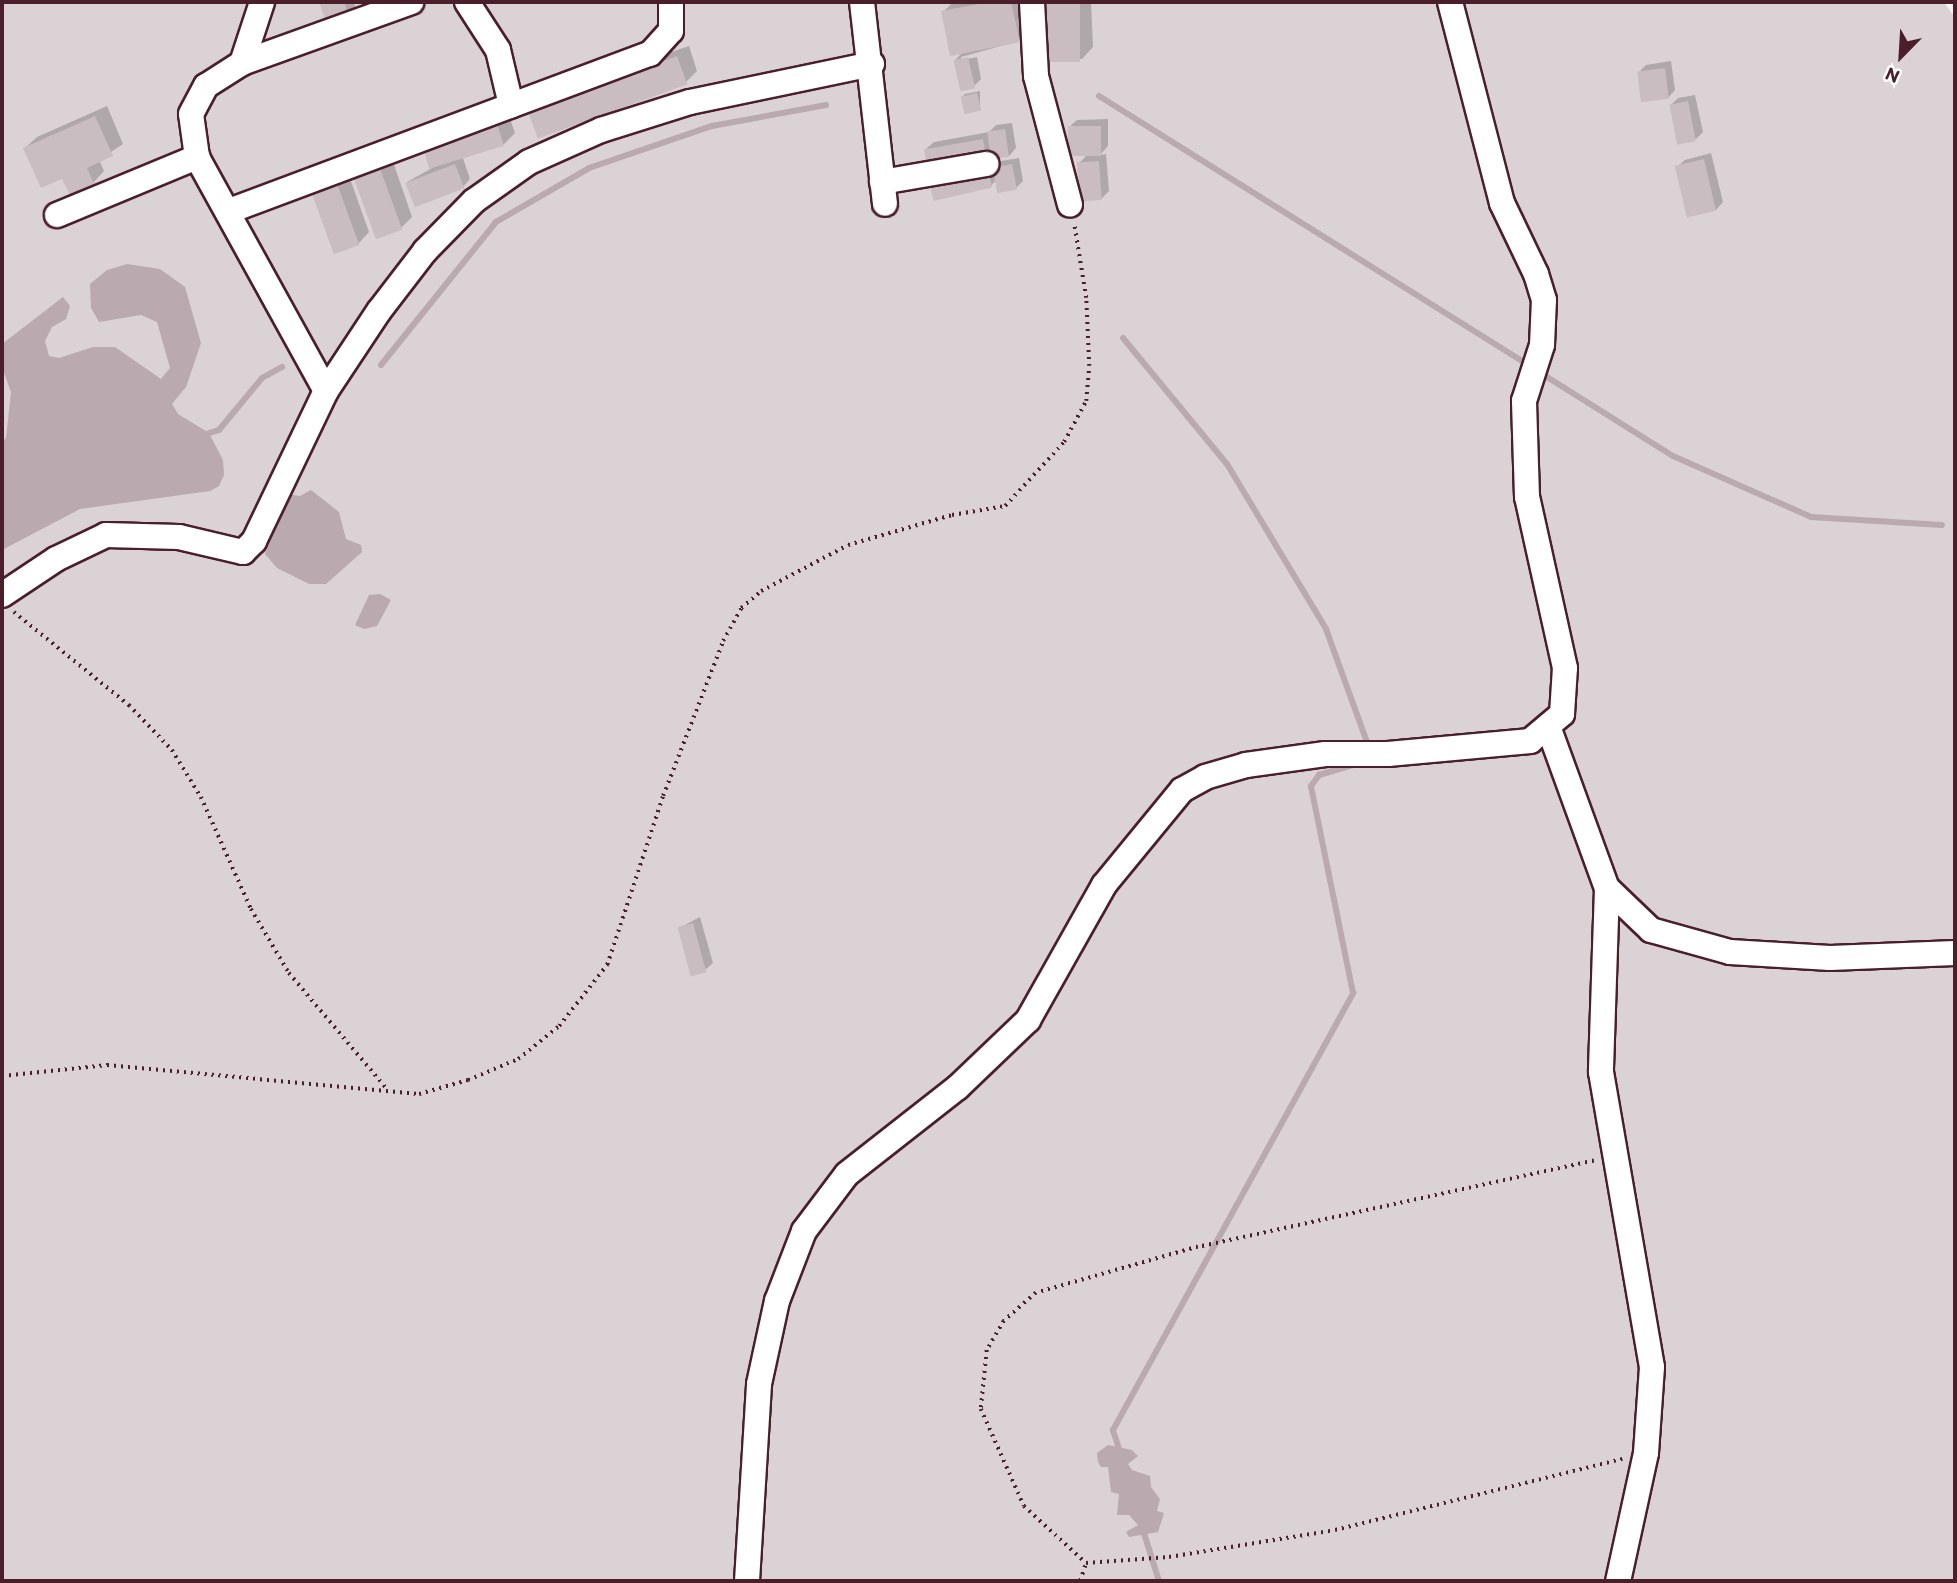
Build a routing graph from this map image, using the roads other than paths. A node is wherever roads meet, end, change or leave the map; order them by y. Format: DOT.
graph roads {
  1 [pos="262,2"];
  2 [pos="411,2"];
  3 [pos="467,2"];
  4 [pos="671,2"];
  5 [pos="862,2"];
  6 [pos="1032,2"];
  7 [pos="1450,2"];
  8 [pos="242,64"];
  9 [pos="872,64"];
  10 [pos="511,105"];
  11 [pos="197,157"];
  12 [pos="986,164"];
  13 [pos="1070,205"];
  14 [pos="229,211"];
  15 [pos="57,215"];
  16 [pos="326,391"];
  17 [pos="7,603"];
  18 [pos="1549,729"];
  19 [pos="1606,888"];
  20 [pos="1955,953"];
  21 [pos="747,1581"];
  22 [pos="1618,1581"];
  1 -- 8 [label="street"];
  2 -- 8 [label="street"];
  3 -- 10 [label="street"];
  4 -- 10 [label="street"];
  5 -- 9 [label="street"];
  6 -- 13 [label="street"];
  7 -- 18 [label="street"];
  8 -- 11 [label="street"];
  9 -- 12 [label="street"];
  9 -- 16 [label="street"];
  10 -- 14 [label="street"];
  11 -- 14 [label="street"];
  11 -- 15 [label="street"];
  14 -- 16 [label="street"];
  16 -- 17 [label="street"];
  18 -- 19 [label="street"];
  18 -- 21 [label="street"];
  19 -- 20 [label="street"];
  19 -- 22 [label="street"];
}
